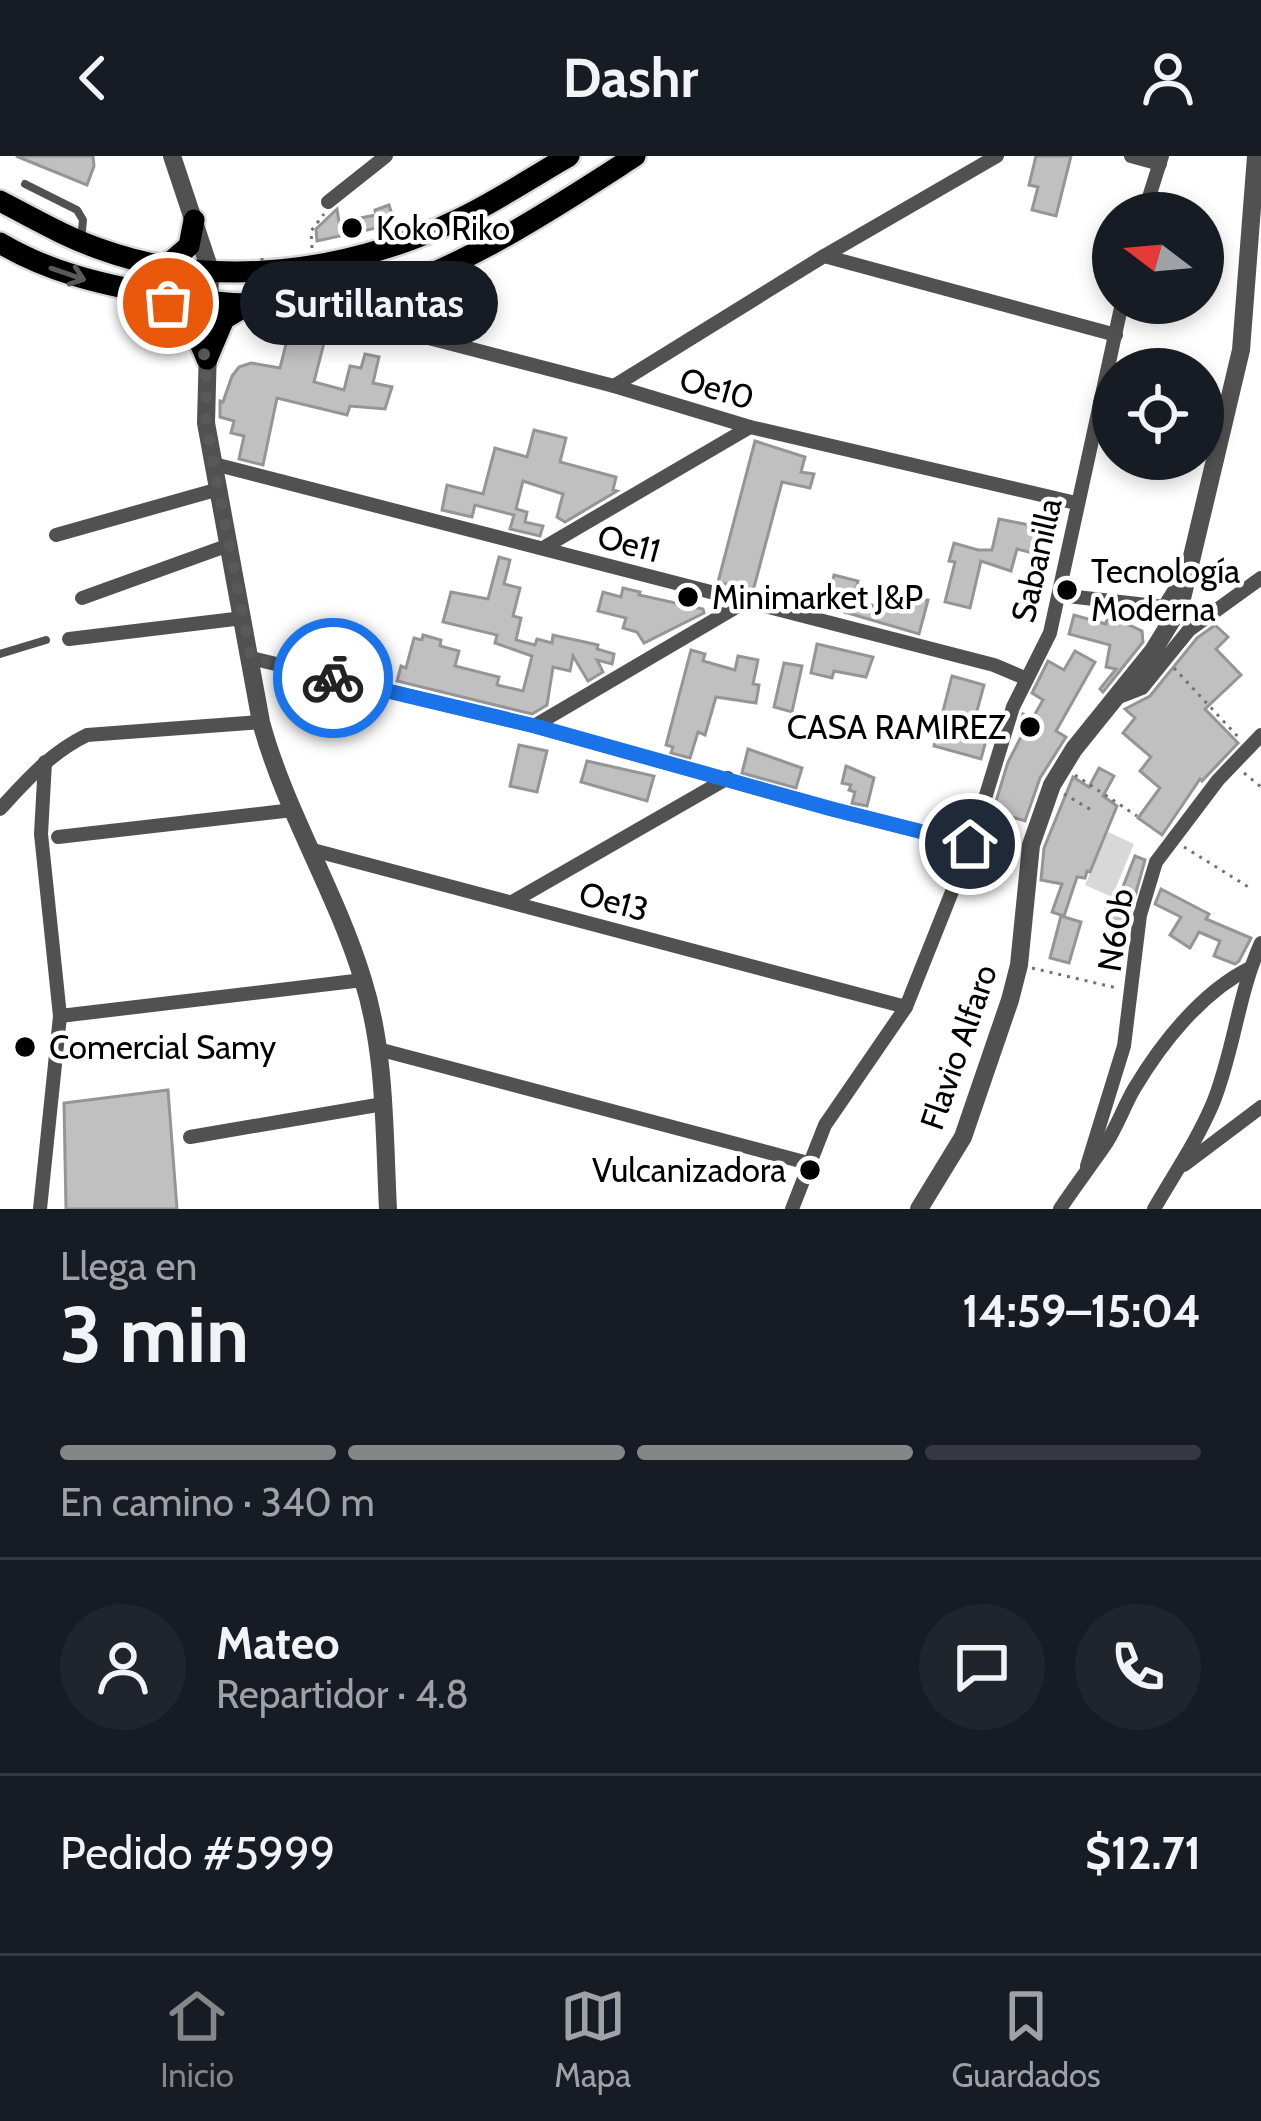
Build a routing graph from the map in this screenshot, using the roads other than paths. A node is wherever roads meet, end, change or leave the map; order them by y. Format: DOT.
graph roads {
  1 [pos="172,156"];
  2 [pos="386,156"];
  3 [pos="569,156"];
  4 [pos="634,156"];
  5 [pos="997,156"];
  6 [pos="1131,156"];
  7 [pos="1256,156"];
  8 [pos="1161,160"];
  9 [pos="26,184"];
  10 [pos="1257,185"];
  11 [pos="1151,192"];
  12 [pos="0,201"];
  13 [pos="328,202"];
  14 [pos="194,220"];
  15 [pos="81,241"];
  16 [pos="0,243"];
  17 [pos="824,256"];
  18 [pos="166,266"];
  19 [pos="210,270"];
  20 [pos="140,291"];
  21 [pos="208,301"];
  22 [pos="261,312"];
  23 [pos="1118,324"];
  24 [pos="343,328"];
  25 [pos="1116,335"];
  26 [pos="206,359"];
  27 [pos="614,386"];
  28 [pos="750,427"];
  29 [pos="214,464"];
  30 [pos="219,488"];
  31 [pos="1076,502"];
  32 [pos="56,536"];
  33 [pos="230,545"];
  34 [pos="543,548"];
  35 [pos="1194,572"];
  36 [pos="1255,582"];
  37 [pos="1059,596"];
  38 [pos="82,598"];
  39 [pos="745,602"];
  40 [pos="243,618"];
  41 [pos="69,639"];
  42 [pos="46,640"];
  43 [pos="0,654"];
  44 [pos="251,658"];
  45 [pos="1028,679"];
  46 [pos="1119,697"];
  47 [pos="261,722"];
  48 [pos="535,726"];
  49 [pos="1261,735"];
  50 [pos="45,762"];
  51 [pos="728,778"];
  52 [pos="0,809"];
  53 [pos="293,810"];
  54 [pos="58,837"];
  55 [pos="970,844"];
  56 [pos="309,849"];
  57 [pos="512,902"];
  58 [pos="1261,943"];
  59 [pos="1250,968"];
  60 [pos="363,980"];
  61 [pos="905,1007"];
  62 [pos="60,1016"];
  63 [pos="378,1049"];
  64 [pos="383,1104"];
  65 [pos="1261,1107"];
  66 [pos="190,1137"];
  67 [pos="808,1162"];
  68 [pos="1087,1166"];
  69 [pos="1180,1168"];
  70 [pos="40,1209"];
  71 [pos="388,1209"];
  72 [pos="792,1209"];
  73 [pos="919,1209"];
  74 [pos="1060,1209"];
  75 [pos="1154,1209"];
  1 -- 14 [label="street"];
  2 -- 13 [label="street"];
  3 -- 19 [label="main road"];
  4 -- 22 [label="main road"];
  5 -- 17 [label="street"];
  6 -- 8 [label="street"];
  7 -- 10 [label="street, Flavio Alfaro"];
  8 -- 11 [label="street"];
  9 -- 15 [label="lane"];
  10 -- 35 [label="street, Flavio Alfaro"];
  12 -- 15 [label="main road"];
  14 -- 18 [label="main road"];
  14 -- 19 [label="street"];
  15 -- 18 [label="main road"];
  16 -- 20 [label="main road, one-way"];
  17 -- 25 [label="street"];
  17 -- 27 [label="street"];
  18 -- 19 [label="main road"];
  19 -- 21 [label="street"];
  20 -- 21 [label="main road"];
  20 -- 26 [label="main road"];
  21 -- 22 [label="main road"];
  21 -- 26 [label="street"];
  22 -- 26 [label="main road"];
  23 -- 25 [label="street, Sabanilla"];
  24 -- 27 [label="street, Oe10"];
  25 -- 31 [label="street, Sabanilla"];
  26 -- 29 [label="street"];
  27 -- 28 [label="street, Oe10"];
  28 -- 31 [label="street, Oe10"];
  28 -- 34 [label="street"];
  29 -- 30 [label="street"];
  29 -- 34 [label="street, Oe11"];
  30 -- 32 [label="street"];
  30 -- 33 [label="street"];
  31 -- 37 [label="street, Sabanilla"];
  33 -- 38 [label="street"];
  33 -- 40 [label="street"];
  34 -- 39 [label="street, Oe11"];
  35 -- 37 [label="street"];
  35 -- 46 [label="street, Flavio Alfaro"];
  36 -- 46 [label="street"];
  37 -- 45 [label="street, Sabanilla"];
  39 -- 45 [label="street, Oe11"];
  39 -- 48 [label="street"];
  40 -- 41 [label="street"];
  40 -- 44 [label="street"];
  42 -- 43 [label="lane"];
  44 -- 47 [label="street"];
  44 -- 48 [label="street"];
  45 -- 55 [label="street, Sabanilla"];
  46 -- 73 [label="street, Flavio Alfaro"];
  47 -- 50 [label="street"];
  47 -- 53 [label="street"];
  48 -- 51 [label="street"];
  49 -- 68 [label="street, N60b"];
  50 -- 52 [label="street"];
  50 -- 62 [label="street"];
  51 -- 55 [label="street"];
  51 -- 57 [label="street"];
  53 -- 54 [label="street"];
  53 -- 56 [label="street"];
  55 -- 61 [label="street, Sabanilla"];
  56 -- 57 [label="street, Oe13"];
  56 -- 60 [label="street"];
  57 -- 61 [label="street, Oe13"];
  58 -- 59 [label="street"];
  59 -- 68 [label="street"];
  59 -- 69 [label="street"];
  60 -- 62 [label="street"];
  60 -- 63 [label="street"];
  61 -- 67 [label="street, Sabanilla"];
  62 -- 70 [label="street"];
  63 -- 64 [label="street"];
  63 -- 67 [label="street"];
  64 -- 66 [label="street"];
  64 -- 71 [label="street"];
  65 -- 69 [label="street"];
  67 -- 72 [label="street, Sabanilla"];
  68 -- 74 [label="street"];
  69 -- 75 [label="street"];
}
